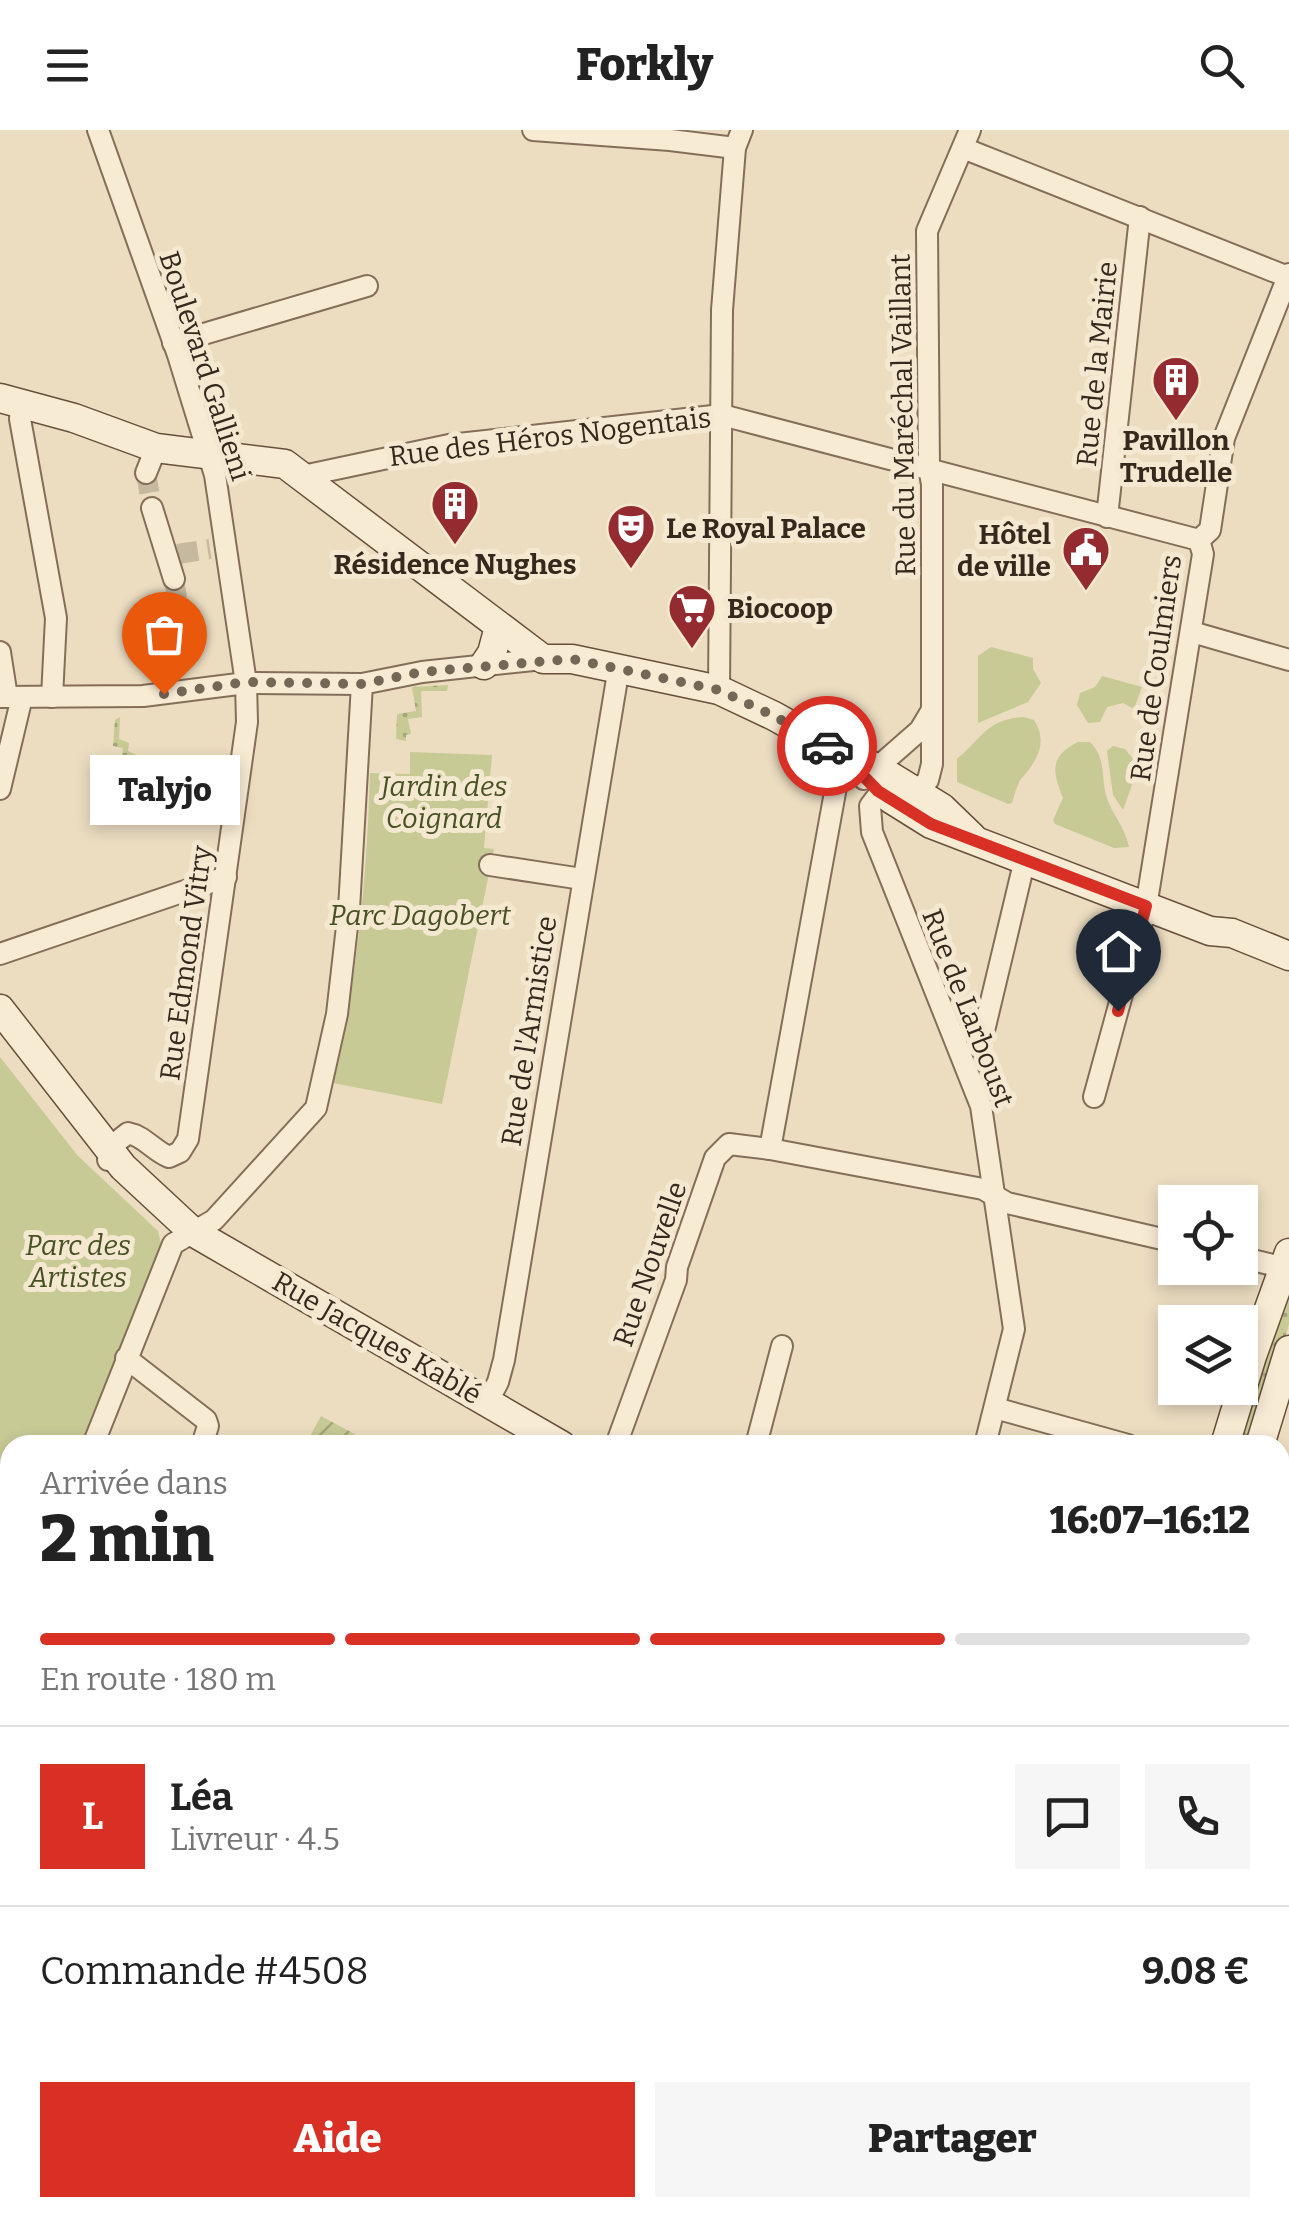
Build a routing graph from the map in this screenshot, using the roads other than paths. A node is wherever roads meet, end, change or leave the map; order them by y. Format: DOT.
graph roads {
  1 [pos="98,130"];
  2 [pos="537,130"];
  3 [pos="739,139"];
  4 [pos="967,139"];
  5 [pos="1140,217"];
  6 [pos="1288,275"];
  7 [pos="367,286"];
  8 [pos="173,343"];
  9 [pos="10,401"];
  10 [pos="722,414"];
  11 [pos="210,455"];
  12 [pos="929,468"];
  13 [pos="303,476"];
  14 [pos="152,508"];
  15 [pos="1107,517"];
  16 [pos="1199,540"];
  17 [pos="174,579"];
  18 [pos="498,627"];
  19 [pos="1192,632"];
  20 [pos="0,652"];
  21 [pos="543,659"];
  22 [pos="1289,660"];
  23 [pos="484,665"];
  24 [pos="619,667"];
  25 [pos="246,682"];
  26 [pos="362,684"];
  27 [pos="719,690"];
  28 [pos="10,697"];
  29 [pos="52,697"];
  30 [pos="933,708"];
  31 [pos="842,754"];
  32 [pos="888,786"];
  33 [pos="0,790"];
  34 [pos="1025,859"];
  35 [pos="490,865"];
  36 [pos="226,878"];
  37 [pos="582,879"];
  38 [pos="1146,906"];
  39 [pos="1210,931"];
  40 [pos="0,954"];
  41 [pos="1289,956"];
  42 [pos="1289,976"];
  43 [pos="0,1009"];
  44 [pos="0,1034"];
  45 [pos="983,1035"];
  46 [pos="1094,1097"];
  47 [pos="770,1149"];
  48 [pos="113,1158"];
  49 [pos="994,1196"];
  50 [pos="192,1232"];
  51 [pos="1158,1238"];
  52 [pos="1258,1259"];
  53 [pos="1287,1261"];
  54 [pos="782,1346"];
  55 [pos="1289,1350"];
  56 [pos="126,1358"];
  57 [pos="488,1402"];
  58 [pos="995,1408"];
  59 [pos="96,1435"];
  60 [pos="205,1435"];
  61 [pos="543,1435"];
  62 [pos="620,1435"];
  63 [pos="759,1435"];
  64 [pos="988,1435"];
  65 [pos="1092,1435"];
  66 [pos="1228,1435"];
  67 [pos="1263,1435"];
  1 -- 8 [label="street, Boulevard Gallieni"];
  2 -- 3 [label="street"];
  3 -- 10 [label="street"];
  4 -- 5 [label="street"];
  4 -- 12 [label="street, Rue du Maréchal Vaillant"];
  5 -- 6 [label="street"];
  5 -- 15 [label="street, Rue de la Mairie"];
  6 -- 16 [label="street, Rue de Coulmiers"];
  7 -- 8 [label="street"];
  8 -- 11 [label="street, Boulevard Gallieni"];
  9 -- 11 [label="street"];
  9 -- 29 [label="street"];
  10 -- 12 [label="street, Rue des Héros Nogentais"];
  10 -- 13 [label="street, Rue des Héros Nogentais"];
  10 -- 27 [label="street"];
  11 -- 13 [label="street"];
  11 -- 25 [label="street, Boulevard Gallieni"];
  12 -- 15 [label="street, Rue des Héros Nogentais"];
  12 -- 30 [label="street, Rue du Maréchal Vaillant"];
  13 -- 18 [label="street"];
  14 -- 17 [label="street"];
  15 -- 16 [label="street, Rue des Héros Nogentais"];
  16 -- 19 [label="street, Rue de Coulmiers"];
  18 -- 21 [label="street"];
  18 -- 23 [label="street"];
  19 -- 22 [label="street"];
  19 -- 38 [label="street, Rue de Coulmiers"];
  20 -- 28 [label="street"];
  21 -- 23 [label="street"];
  21 -- 24 [label="street"];
  23 -- 26 [label="street"];
  24 -- 27 [label="street"];
  24 -- 37 [label="street, Rue de l'Armistice"];
  25 -- 26 [label="street"];
  25 -- 29 [label="street"];
  25 -- 36 [label="street, Rue Edmond Vitry"];
  26 -- 50 [label="street"];
  27 -- 31 [label="street"];
  28 -- 29 [label="street"];
  28 -- 33 [label="street"];
  30 -- 32 [label="street"];
  30 -- 32 [label="street, Rue du Maréchal Vaillant"];
  31 -- 32 [label="street"];
  31 -- 47 [label="street"];
  32 -- 34 [label="street"];
  32 -- 49 [label="street, Rue de Larboust"];
  34 -- 38 [label="street"];
  34 -- 45 [label="street"];
  35 -- 37 [label="street"];
  36 -- 40 [label="street"];
  36 -- 48 [label="street, Rue Edmond Vitry"];
  37 -- 57 [label="street, Rue de l'Armistice"];
  38 -- 39 [label="street"];
  38 -- 46 [label="street, Rue de Coulmiers"];
  39 -- 41 [label="street"];
  39 -- 42 [label="street"];
  43 -- 48 [label="street"];
  44 -- 48 [label="street"];
  47 -- 49 [label="street, Rue Nouvelle"];
  47 -- 62 [label="street, Rue Nouvelle"];
  48 -- 50 [label="street, Rue Jacques Kablé"];
  49 -- 51 [label="street, Rue Nouvelle"];
  49 -- 58 [label="street, Rue de Larboust"];
  50 -- 56 [label="street"];
  50 -- 57 [label="street, Rue Jacques Kablé"];
  52 -- 53 [label="street"];
  53 -- 66 [label="street"];
  54 -- 63 [label="street"];
  55 -- 67 [label="street"];
  56 -- 59 [label="street"];
  56 -- 60 [label="street"];
  57 -- 61 [label="street, Rue Jacques Kablé"];
  58 -- 64 [label="street, Rue de Larboust"];
  58 -- 65 [label="street"];
}
